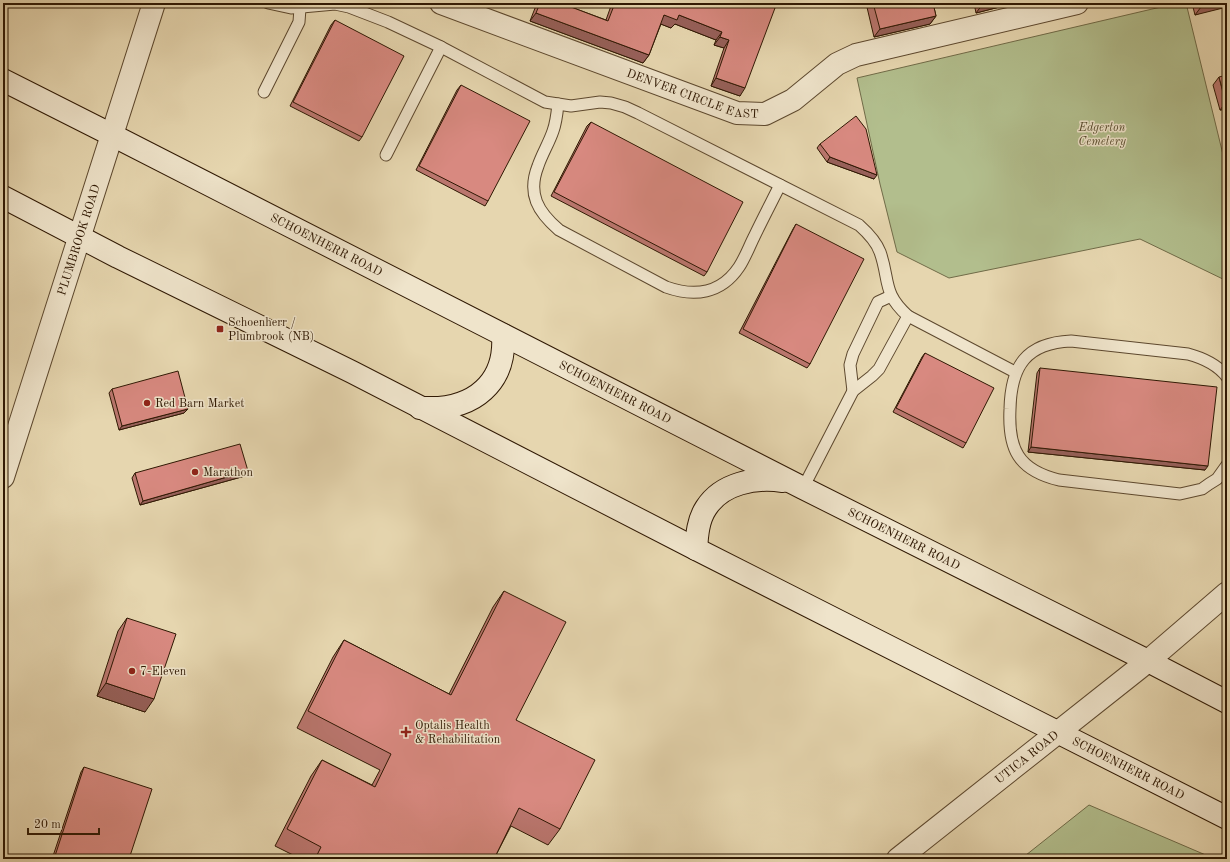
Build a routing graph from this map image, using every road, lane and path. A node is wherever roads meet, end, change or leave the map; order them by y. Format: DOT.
graph roads {
  1 [pos="154,3"];
  2 [pos="268,3"];
  3 [pos="441,3"];
  4 [pos="1077,3"];
  5 [pos="300,8"];
  6 [pos="441,48"];
  7 [pos="3,80"];
  8 [pos="264,92"];
  9 [pos="558,104"];
  10 [pos="112,135"];
  11 [pos="386,155"];
  12 [pos="780,185"];
  13 [pos="3,197"];
  14 [pos="80,237"];
  15 [pos="890,296"];
  16 [pos="908,316"];
  17 [pos="503,335"];
  18 [pos="1015,372"];
  19 [pos="1227,377"];
  20 [pos="853,391"];
  21 [pos="419,408"];
  22 [pos="1227,465"];
  23 [pos="3,477"];
  24 [pos="797,486"];
  25 [pos="696,549"];
  26 [pos="1227,593"];
  27 [pos="1148,661"];
  28 [pos="1227,702"];
  29 [pos="1058,733"];
  30 [pos="1227,818"];
  31 [pos="898,859"];
  1 -- 10 [label="main road, PLUMBROOK ROAD"];
  2 -- 5 [label="lane"];
  3 -- 4 [label="main road, DENVER CIRCLE EAST"];
  5 -- 6 [label="lane"];
  5 -- 8 [label="lane"];
  6 -- 9 [label="lane"];
  6 -- 11 [label="lane"];
  7 -- 10 [label="main road, SCHOENHERR ROAD"];
  9 -- 12 [label="lane"];
  9 -- 12 [label="lane"];
  10 -- 14 [label="main road, PLUMBROOK ROAD"];
  10 -- 17 [label="main road, SCHOENHERR ROAD"];
  12 -- 15 [label="lane"];
  13 -- 14 [label="main road, SCHOENHERR ROAD"];
  14 -- 21 [label="main road, SCHOENHERR ROAD"];
  14 -- 23 [label="main road, PLUMBROOK ROAD"];
  15 -- 16 [label="lane"];
  15 -- 20 [label="lane"];
  16 -- 18 [label="lane"];
  16 -- 20 [label="lane"];
  17 -- 21 [label="main road"];
  17 -- 24 [label="main road, SCHOENHERR ROAD"];
  18 -- 19 [label="lane"];
  18 -- 22 [label="lane"];
  20 -- 24 [label="lane"];
  21 -- 25 [label="main road, SCHOENHERR ROAD"];
  24 -- 25 [label="main road"];
  24 -- 27 [label="main road, SCHOENHERR ROAD"];
  25 -- 29 [label="main road, SCHOENHERR ROAD"];
  26 -- 27 [label="main road, UTICA ROAD"];
  27 -- 28 [label="main road, SCHOENHERR ROAD"];
  27 -- 29 [label="main road, UTICA ROAD"];
  29 -- 30 [label="main road, SCHOENHERR ROAD"];
  29 -- 31 [label="main road, UTICA ROAD"];
}
